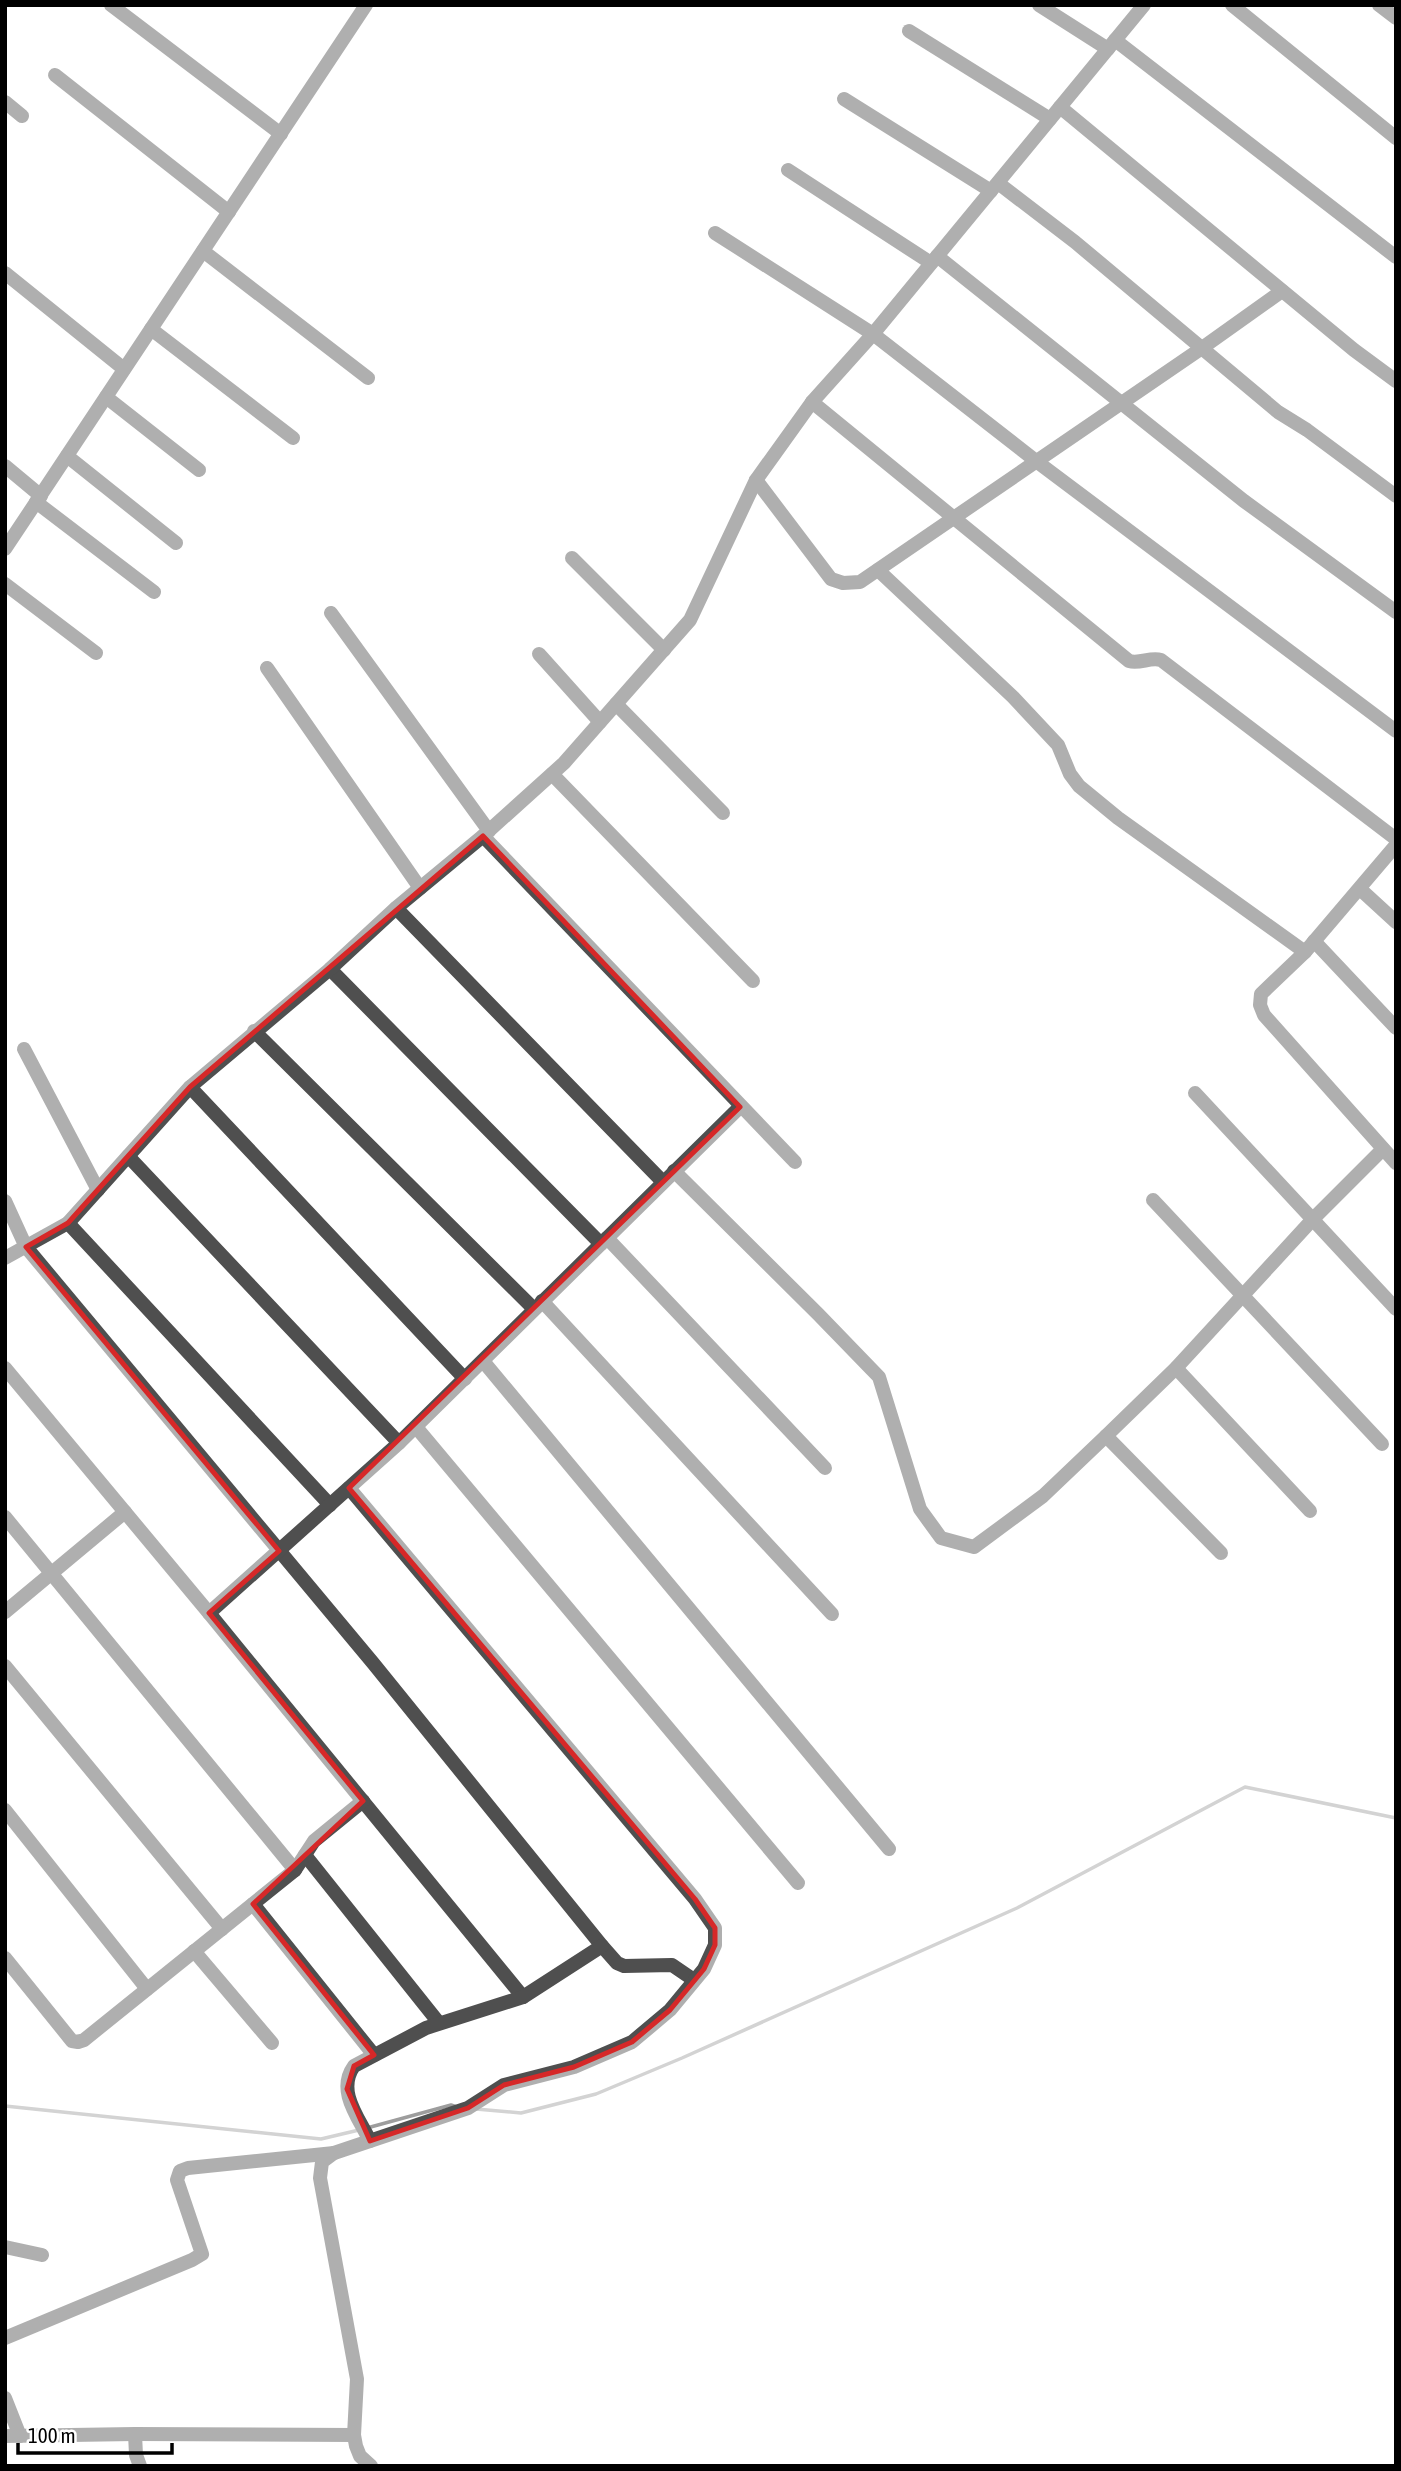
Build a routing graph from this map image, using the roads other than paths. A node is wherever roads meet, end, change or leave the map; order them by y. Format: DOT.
graph roads {
  1 [pos="111,5"];
  2 [pos="366,5"];
  3 [pos="1039,5"];
  4 [pos="1144,5"];
  5 [pos="1232,5"];
  6 [pos="1379,5"];
  7 [pos="1396,18"];
  8 [pos="909,31"];
  9 [pos="1112,45"];
  10 [pos="55,75"];
  11 [pos="844,99"];
  12 [pos="5,102"];
  13 [pos="1060,107"];
  14 [pos="22,116"];
  15 [pos="1051,119"];
  16 [pos="281,134"];
  17 [pos="1396,138"];
  18 [pos="788,170"];
  19 [pos="995,187"];
  20 [pos="229,212"];
  21 [pos="715,233"];
  22 [pos="203,251"];
  23 [pos="1396,257"];
  24 [pos="934,259"];
  25 [pos="5,273"];
  26 [pos="1282,291"];
  27 [pos="151,329"];
  28 [pos="873,334"];
  29 [pos="1202,348"];
  30 [pos="124,369"];
  31 [pos="368,378"];
  32 [pos="1396,381"];
  33 [pos="106,397"];
  34 [pos="812,402"];
  35 [pos="1122,402"];
  36 [pos="293,438"];
  37 [pos="67,456"];
  38 [pos="1036,461"];
  39 [pos="5,466"];
  40 [pos="199,470"];
  41 [pos="756,480"];
  42 [pos="1396,496"];
  43 [pos="39,499"];
  44 [pos="952,518"];
  45 [pos="176,543"];
  46 [pos="5,550"];
  47 [pos="572,558"];
  48 [pos="878,570"];
  49 [pos="5,584"];
  50 [pos="154,592"];
  51 [pos="1396,612"];
  52 [pos="331,613"];
  53 [pos="664,650"];
  54 [pos="96,653"];
  55 [pos="538,654"];
  56 [pos="267,668"];
  57 [pos="616,704"];
  58 [pos="600,722"];
  59 [pos="1396,731"];
  60 [pos="552,774"];
  61 [pos="723,813"];
  62 [pos="486,833"];
  63 [pos="1396,839"];
  64 [pos="1396,845"];
  65 [pos="420,888"];
  66 [pos="1360,889"];
  67 [pos="396,908"];
  68 [pos="1396,922"];
  69 [pos="1309,946"];
  70 [pos="330,970"];
  71 [pos="753,981"];
  72 [pos="1396,1028"];
  73 [pos="254,1031"];
  74 [pos="24,1049"];
  75 [pos="190,1087"];
  76 [pos="1195,1093"];
  77 [pos="740,1107"];
  78 [pos="1383,1149"];
  79 [pos="128,1156"];
  80 [pos="795,1162"];
  81 [pos="1396,1163"];
  82 [pos="668,1176"];
  83 [pos="98,1190"];
  84 [pos="1153,1200"];
  85 [pos="5,1201"];
  86 [pos="1313,1219"];
  87 [pos="68,1223"];
  88 [pos="604,1241"];
  89 [pos="26,1247"];
  90 [pos="5,1258"];
  91 [pos="1243,1294"];
  92 [pos="538,1305"];
  93 [pos="1396,1309"];
  94 [pos="483,1361"];
  95 [pos="1176,1367"];
  96 [pos="5,1368"];
  97 [pos="465,1379"];
  98 [pos="416,1427"];
  99 [pos="1106,1436"];
  100 [pos="399,1443"];
  101 [pos="1382,1444"];
  102 [pos="825,1468"];
  103 [pos="349,1488"];
  104 [pos="330,1505"];
  105 [pos="1310,1511"];
  106 [pos="125,1512"];
  107 [pos="5,1517"];
  108 [pos="279,1551"];
  109 [pos="1221,1553"];
  110 [pos="51,1574"];
  111 [pos="5,1612"];
  112 [pos="209,1613"];
  113 [pos="832,1614"];
  114 [pos="5,1666"];
  115 [pos="363,1801"];
  116 [pos="5,1810"];
  117 [pos="889,1849"];
  118 [pos="305,1855"];
  119 [pos="295,1870"];
  120 [pos="798,1883"];
  121 [pos="253,1904"];
  122 [pos="222,1929"];
  123 [pos="602,1946"];
  124 [pos="194,1951"];
  125 [pos="5,1958"];
  126 [pos="694,1980"];
  127 [pos="147,1989"];
  128 [pos="523,1997"];
  129 [pos="439,2023"];
  130 [pos="272,2043"];
  131 [pos="374,2056"];
  132 [pos="370,2141"];
  133 [pos="334,2153"];
  134 [pos="5,2247"];
  135 [pos="42,2255"];
  136 [pos="5,2338"];
  137 [pos="5,2398"];
  138 [pos="135,2434"];
  139 [pos="354,2435"];
  140 [pos="12,2436"];
  141 [pos="139,2466"];
  142 [pos="371,2466"];
  1 -- 16 [label="street"];
  2 -- 16 [label="street"];
  3 -- 9 [label="street"];
  4 -- 9 [label="street"];
  5 -- 17 [label="street"];
  6 -- 7 [label="street"];
  8 -- 15 [label="street"];
  9 -- 13 [label="street"];
  9 -- 23 [label="street"];
  10 -- 20 [label="street"];
  11 -- 19 [label="street"];
  12 -- 14 [label="street"];
  13 -- 15 [label="street"];
  13 -- 26 [label="street"];
  15 -- 19 [label="street"];
  16 -- 20 [label="street"];
  18 -- 24 [label="street"];
  19 -- 24 [label="street"];
  19 -- 29 [label="street"];
  20 -- 22 [label="street"];
  21 -- 28 [label="street"];
  22 -- 27 [label="street"];
  22 -- 31 [label="street"];
  24 -- 28 [label="street"];
  24 -- 35 [label="street"];
  25 -- 30 [label="street"];
  26 -- 29 [label="street"];
  26 -- 32 [label="street"];
  27 -- 30 [label="street"];
  27 -- 36 [label="street"];
  28 -- 34 [label="street"];
  28 -- 38 [label="street"];
  29 -- 35 [label="street"];
  29 -- 42 [label="street"];
  30 -- 33 [label="street"];
  33 -- 37 [label="street"];
  33 -- 40 [label="street"];
  34 -- 41 [label="street"];
  34 -- 44 [label="street"];
  35 -- 38 [label="street"];
  35 -- 51 [label="street"];
  37 -- 43 [label="street"];
  37 -- 45 [label="street"];
  38 -- 44 [label="street"];
  38 -- 59 [label="street"];
  39 -- 43 [label="street"];
  41 -- 48 [label="street"];
  41 -- 53 [label="street"];
  43 -- 46 [label="street"];
  43 -- 50 [label="street"];
  44 -- 48 [label="street"];
  44 -- 63 [label="street"];
  47 -- 53 [label="street"];
  48 -- 69 [label="street"];
  49 -- 54 [label="street"];
  52 -- 62 [label="street"];
  53 -- 57 [label="street"];
  55 -- 58 [label="street"];
  56 -- 65 [label="street"];
  57 -- 58 [label="street"];
  57 -- 61 [label="street"];
  58 -- 60 [label="street"];
  60 -- 62 [label="street"];
  60 -- 71 [label="street"];
  62 -- 65 [label="street"];
  62 -- 77 [label="street"];
  64 -- 66 [label="street"];
  65 -- 67 [label="street"];
  66 -- 68 [label="street"];
  66 -- 69 [label="street"];
  67 -- 70 [label="street"];
  67 -- 82 [label="street"];
  69 -- 72 [label="street"];
  69 -- 78 [label="street"];
  70 -- 73 [label="street"];
  70 -- 88 [label="street"];
  73 -- 75 [label="street"];
  73 -- 92 [label="street"];
  74 -- 83 [label="street"];
  75 -- 79 [label="street"];
  75 -- 97 [label="street"];
  76 -- 86 [label="street"];
  77 -- 80 [label="street"];
  77 -- 82 [label="street"];
  78 -- 81 [label="street"];
  78 -- 86 [label="street"];
  79 -- 83 [label="street"];
  79 -- 100 [label="street"];
  82 -- 88 [label="street"];
  82 -- 99 [label="street"];
  83 -- 87 [label="street"];
  84 -- 91 [label="street"];
  85 -- 89 [label="street"];
  86 -- 91 [label="street"];
  86 -- 93 [label="street"];
  87 -- 89 [label="street"];
  87 -- 104 [label="street"];
  88 -- 92 [label="street"];
  88 -- 102 [label="street"];
  89 -- 90 [label="street"];
  89 -- 108 [label="street"];
  91 -- 95 [label="street"];
  91 -- 101 [label="street"];
  92 -- 94 [label="street"];
  92 -- 113 [label="street"];
  94 -- 97 [label="street"];
  94 -- 117 [label="street"];
  95 -- 99 [label="street"];
  95 -- 105 [label="street"];
  96 -- 106 [label="street"];
  97 -- 98 [label="street"];
  98 -- 100 [label="street"];
  98 -- 120 [label="street"];
  99 -- 109 [label="street"];
  100 -- 103 [label="street"];
  103 -- 104 [label="street"];
  103 -- 126 [label="street"];
  104 -- 108 [label="street"];
  106 -- 110 [label="street"];
  106 -- 112 [label="street"];
  107 -- 110 [label="street"];
  108 -- 112 [label="street"];
  108 -- 123 [label="street"];
  110 -- 111 [label="street"];
  110 -- 119 [label="street"];
  112 -- 115 [label="street"];
  114 -- 122 [label="street"];
  115 -- 118 [label="street"];
  115 -- 128 [label="street"];
  116 -- 127 [label="street"];
  118 -- 119 [label="street"];
  118 -- 129 [label="street"];
  119 -- 121 [label="street"];
  121 -- 122 [label="street"];
  121 -- 131 [label="street"];
  122 -- 124 [label="street"];
  123 -- 126 [label="street"];
  123 -- 128 [label="street"];
  124 -- 127 [label="street"];
  124 -- 130 [label="street"];
  125 -- 127 [label="street"];
  126 -- 132 [label="street"];
  128 -- 129 [label="street"];
  129 -- 131 [label="street"];
  131 -- 132 [label="street"];
  132 -- 133 [label="street"];
  133 -- 136 [label="street"];
  133 -- 139 [label="street"];
  134 -- 135 [label="street"];
  137 -- 140 [label="street"];
  138 -- 139 [label="street"];
  138 -- 140 [label="street"];
  138 -- 141 [label="street"];
  139 -- 142 [label="street"];
}
